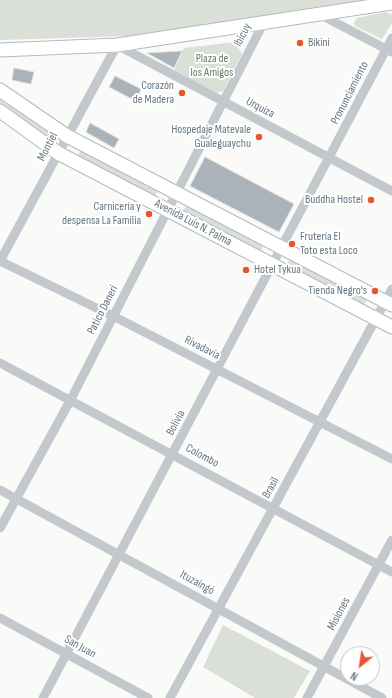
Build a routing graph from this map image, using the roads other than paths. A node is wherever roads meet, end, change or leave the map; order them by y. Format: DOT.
graph roads {
  1 [pos="392,3"];
  2 [pos="318,14"];
  3 [pos="264,22"];
  4 [pos="392,38"];
  5 [pos="117,45"];
  6 [pos="0,50"];
  7 [pos="389,50"];
  8 [pos="0,90"];
  9 [pos="223,102"];
  10 [pos="0,111"];
  11 [pos="67,136"];
  12 [pos="58,153"];
  13 [pos="330,159"];
  14 [pos="392,191"];
  15 [pos="178,192"];
  16 [pos="168,210"];
  17 [pos="282,248"];
  18 [pos="0,261"];
  19 [pos="273,265"];
  20 [pos="392,289"];
  21 [pos="389,303"];
  22 [pos="113,316"];
  23 [pos="376,319"];
  24 [pos="392,327"];
  25 [pos="0,363"];
  26 [pos="218,370"];
  27 [pos="70,401"];
  28 [pos="320,422"];
  29 [pos="173,454"];
  30 [pos="392,458"];
  31 [pos="0,490"];
  32 [pos="17,499"];
  33 [pos="273,508"];
  34 [pos="0,528"];
  35 [pos="392,540"];
  36 [pos="119,555"];
  37 [pos="379,565"];
  38 [pos="392,572"];
  39 [pos="218,609"];
  40 [pos="0,618"];
  41 [pos="67,654"];
  42 [pos="324,666"];
  43 [pos="43,698"];
  44 [pos="148,698"];
  45 [pos="170,698"];
  46 [pos="307,698"];
  47 [pos="382,698"];
  1 -- 2 [label="main road"];
  2 -- 3 [label="main road"];
  2 -- 7 [label="street"];
  3 -- 5 [label="main road"];
  3 -- 9 [label="street, Ibicuy"];
  4 -- 7 [label="street, Pronunciamiento"];
  5 -- 6 [label="main road"];
  5 -- 9 [label="street, Urquiza"];
  5 -- 11 [label="street, Montiel"];
  7 -- 13 [label="street, Pronunciamiento"];
  8 -- 11 [label="main road, Avenida Luis N. Palma"];
  9 -- 13 [label="street, Urquiza"];
  9 -- 15 [label="street, Patico Daneri"];
  10 -- 12 [label="main road, Avenida Luis N. Palma"];
  11 -- 12 [label="street, Montiel"];
  11 -- 15 [label="main road, Avenida Luis N. Palma"];
  12 -- 16 [label="main road, Avenida Luis N. Palma"];
  12 -- 18 [label="street, Montiel"];
  13 -- 14 [label="street, Urquiza"];
  13 -- 17 [label="street, Bolivia"];
  15 -- 16 [label="street, Patico Daneri"];
  15 -- 17 [label="main road, Avenida Luis N. Palma"];
  16 -- 19 [label="main road, Avenida Luis N. Palma"];
  16 -- 22 [label="street, Patico Daneri"];
  17 -- 19 [label="street, Bolivia"];
  17 -- 21 [label="main road, Avenida Luis N. Palma"];
  18 -- 22 [label="street, Rivadavia"];
  19 -- 23 [label="main road, Avenida Luis N. Palma"];
  19 -- 26 [label="street, Bolivia"];
  20 -- 21 [label="street, Brasil"];
  21 -- 23 [label="street, Brasil"];
  22 -- 26 [label="street, Rivadavia"];
  22 -- 27 [label="street, Patico Daneri"];
  23 -- 24 [label="main road, Avenida Luis N. Palma"];
  23 -- 28 [label="street, Brasil"];
  25 -- 27 [label="street, Colombo"];
  26 -- 28 [label="street, Rivadavia"];
  26 -- 29 [label="street, Bolivia"];
  27 -- 29 [label="street, Colombo"];
  27 -- 32 [label="street, Patico Daneri"];
  28 -- 30 [label="street, Rivadavia"];
  28 -- 33 [label="street, Brasil"];
  29 -- 33 [label="street, Colombo"];
  29 -- 36 [label="street, Bolivia"];
  31 -- 32 [label="street, Ituzaingó"];
  32 -- 34 [label="street, Patico Daneri"];
  32 -- 36 [label="street, Ituzaingó"];
  33 -- 37 [label="street, Colombo"];
  33 -- 39 [label="street, Brasil"];
  35 -- 37 [label="street, Misiones"];
  36 -- 39 [label="street, Ituzaingó"];
  36 -- 41 [label="street, Bolivia"];
  37 -- 38 [label="street, Colombo"];
  37 -- 42 [label="street, Misiones"];
  39 -- 42 [label="street, Ituzaingó"];
  39 -- 45 [label="street, Brasil"];
  40 -- 41 [label="street, San Juan"];
  41 -- 43 [label="street, Bolivia"];
  41 -- 44 [label="street, San Juan"];
  42 -- 46 [label="street, Misiones"];
  42 -- 47 [label="street, Ituzaingó"];
}
